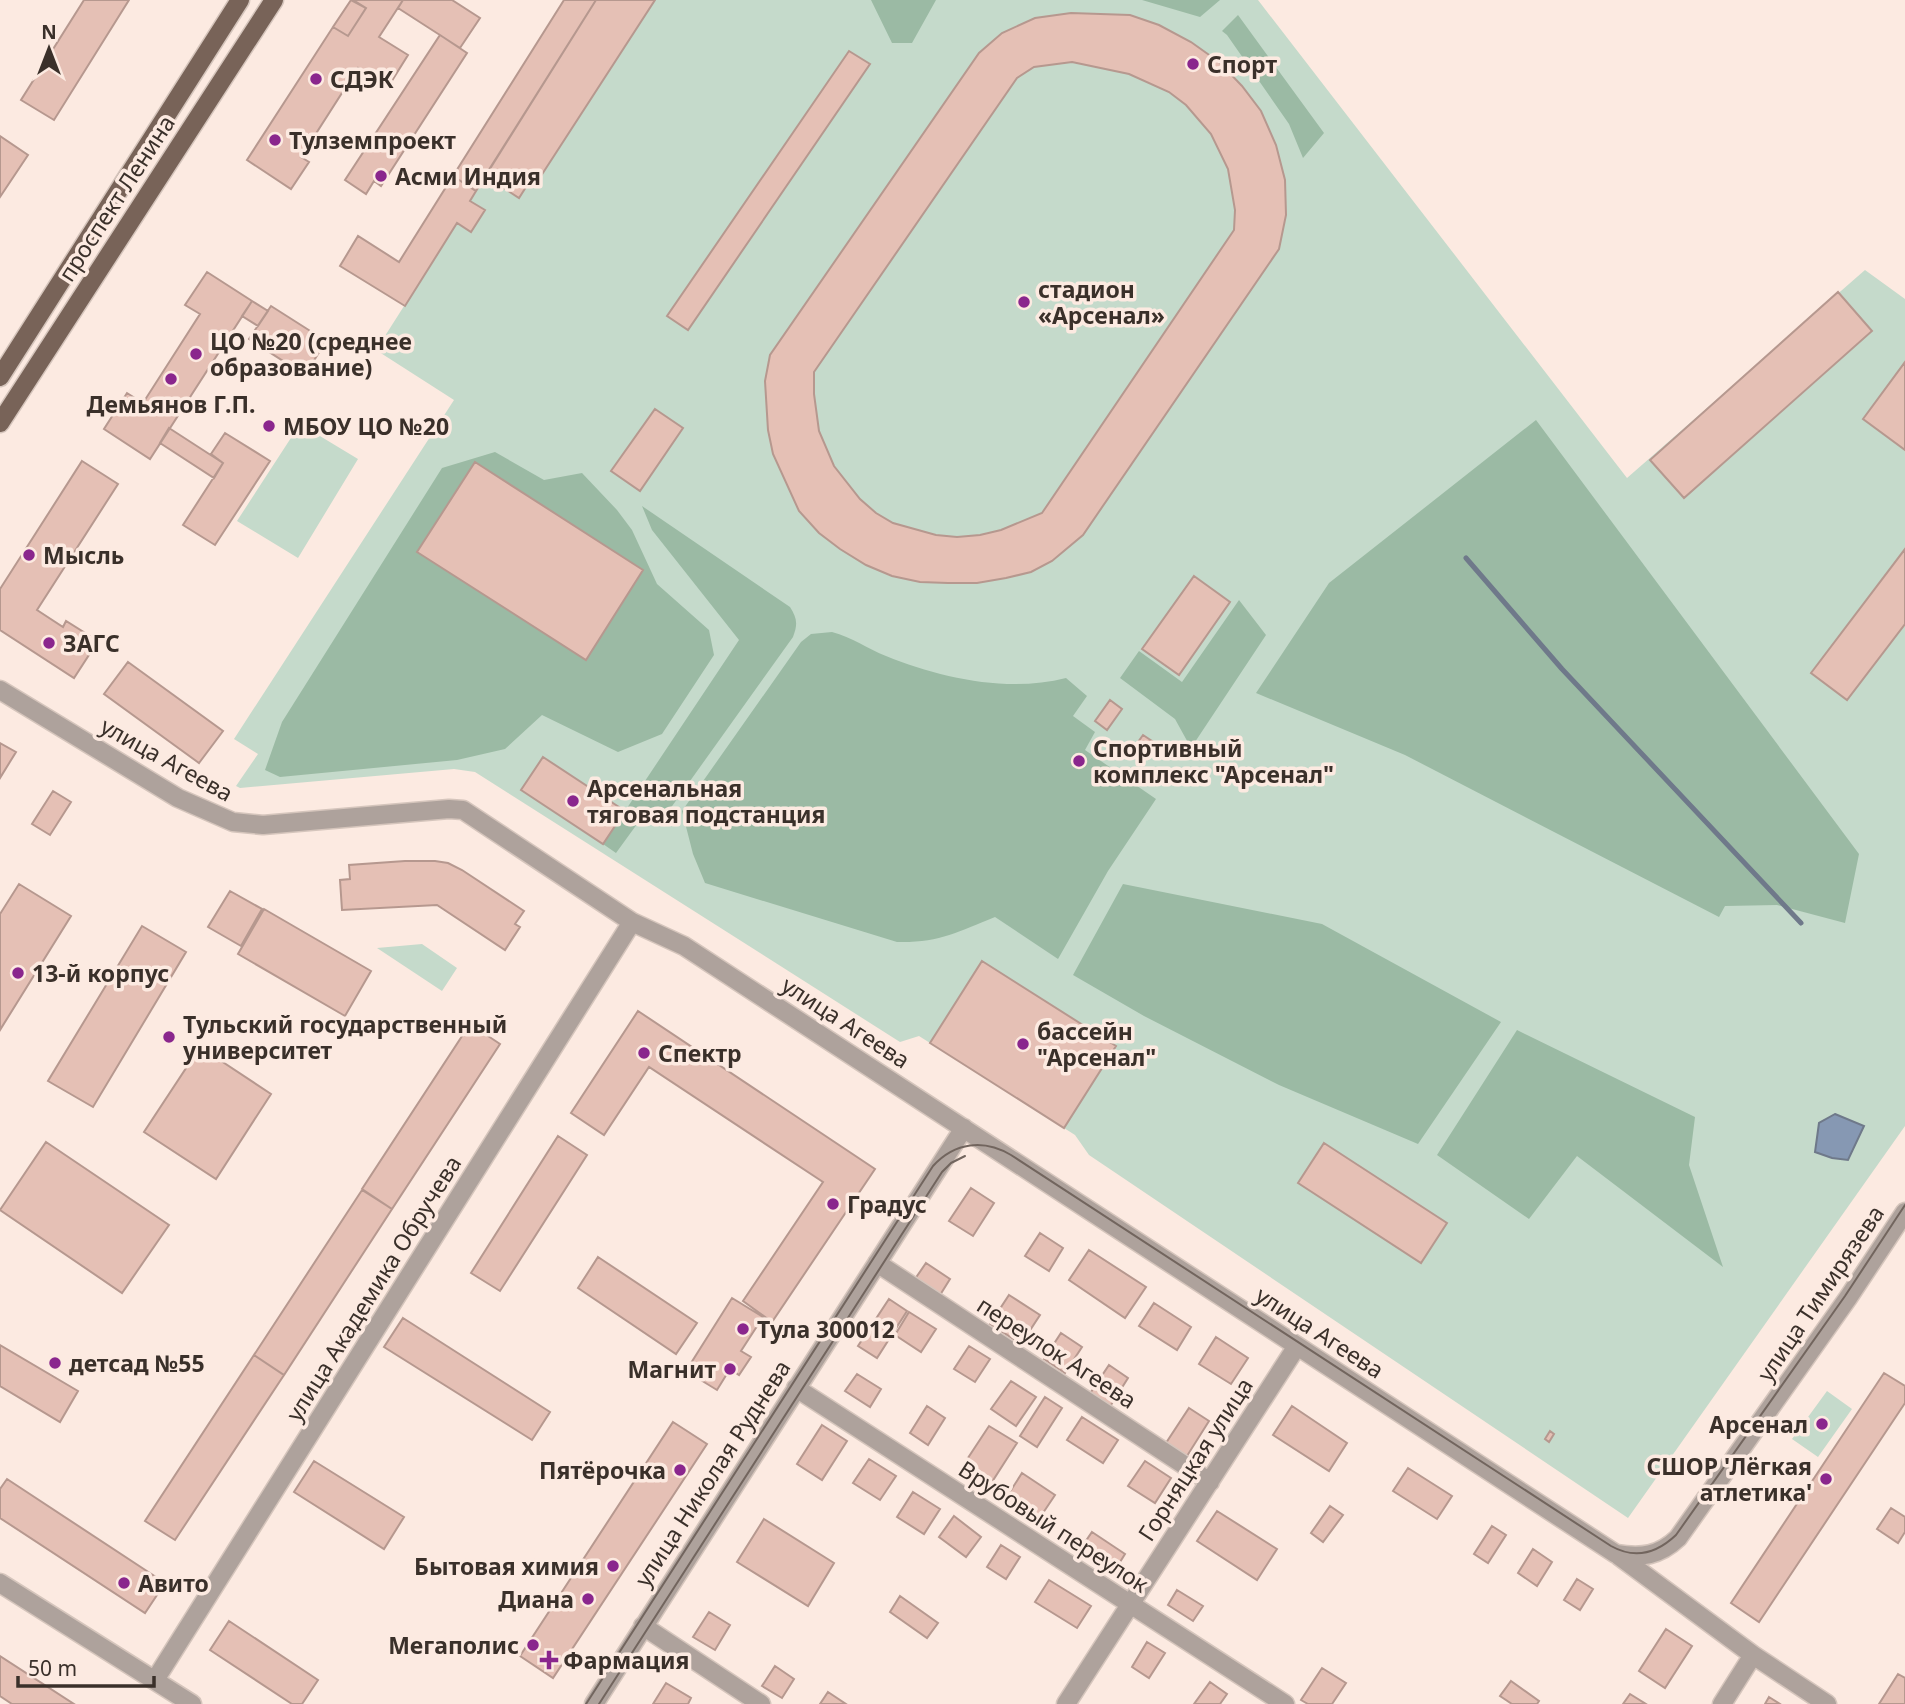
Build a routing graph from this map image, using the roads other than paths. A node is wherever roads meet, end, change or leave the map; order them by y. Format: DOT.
graph roads {
  1 [pos="240,0"];
  2 [pos="274,0"];
  3 [pos="0,377"];
  4 [pos="0,423"];
  5 [pos="0,690"];
  6 [pos="632,922"];
  7 [pos="964,1128"];
  8 [pos="1905,1212"];
  9 [pos="877,1263"];
  10 [pos="1297,1346"];
  11 [pos="796,1388"];
  12 [pos="1210,1482"];
  13 [pos="1616,1554"];
  14 [pos="0,1583"];
  15 [pos="1130,1604"];
  16 [pos="643,1626"];
  17 [pos="1753,1655"];
  18 [pos="155,1680"];
  19 [pos="192,1704"];
  20 [pos="594,1704"];
  21 [pos="761,1704"];
  22 [pos="1066,1704"];
  23 [pos="1285,1704"];
  24 [pos="1722,1704"];
  25 [pos="1827,1704"];
  1 -- 3 [label="main road, проспект Ленина"];
  2 -- 4 [label="main road, проспект Ленина"];
  5 -- 6 [label="street, улица Агеева"];
  6 -- 7 [label="street, улица Агеева"];
  6 -- 18 [label="street, улица Академика Обручева"];
  7 -- 9 [label="street, улица Николая Руднева"];
  7 -- 10 [label="street, улица Агеева"];
  8 -- 13 [label="street, улица Тимирязева"];
  9 -- 11 [label="street, улица Николая Руднева"];
  9 -- 12 [label="street, переулок Агеева"];
  10 -- 12 [label="street, Горняцкая улица"];
  10 -- 13 [label="street, улица Агеева"];
  11 -- 15 [label="street, Врубовый переулок"];
  11 -- 16 [label="street, улица Николая Руднева"];
  12 -- 15 [label="street, Горняцкая улица"];
  13 -- 17 [label="street, улица Агеева"];
  14 -- 18 [label="street"];
  15 -- 22 [label="street, Горняцкая улица"];
  15 -- 23 [label="street, Врубовый переулок"];
  16 -- 20 [label="street, улица Николая Руднева"];
  16 -- 21 [label="street"];
  17 -- 24 [label="street"];
  17 -- 25 [label="street, улица Агеева"];
  18 -- 19 [label="street"];
}
